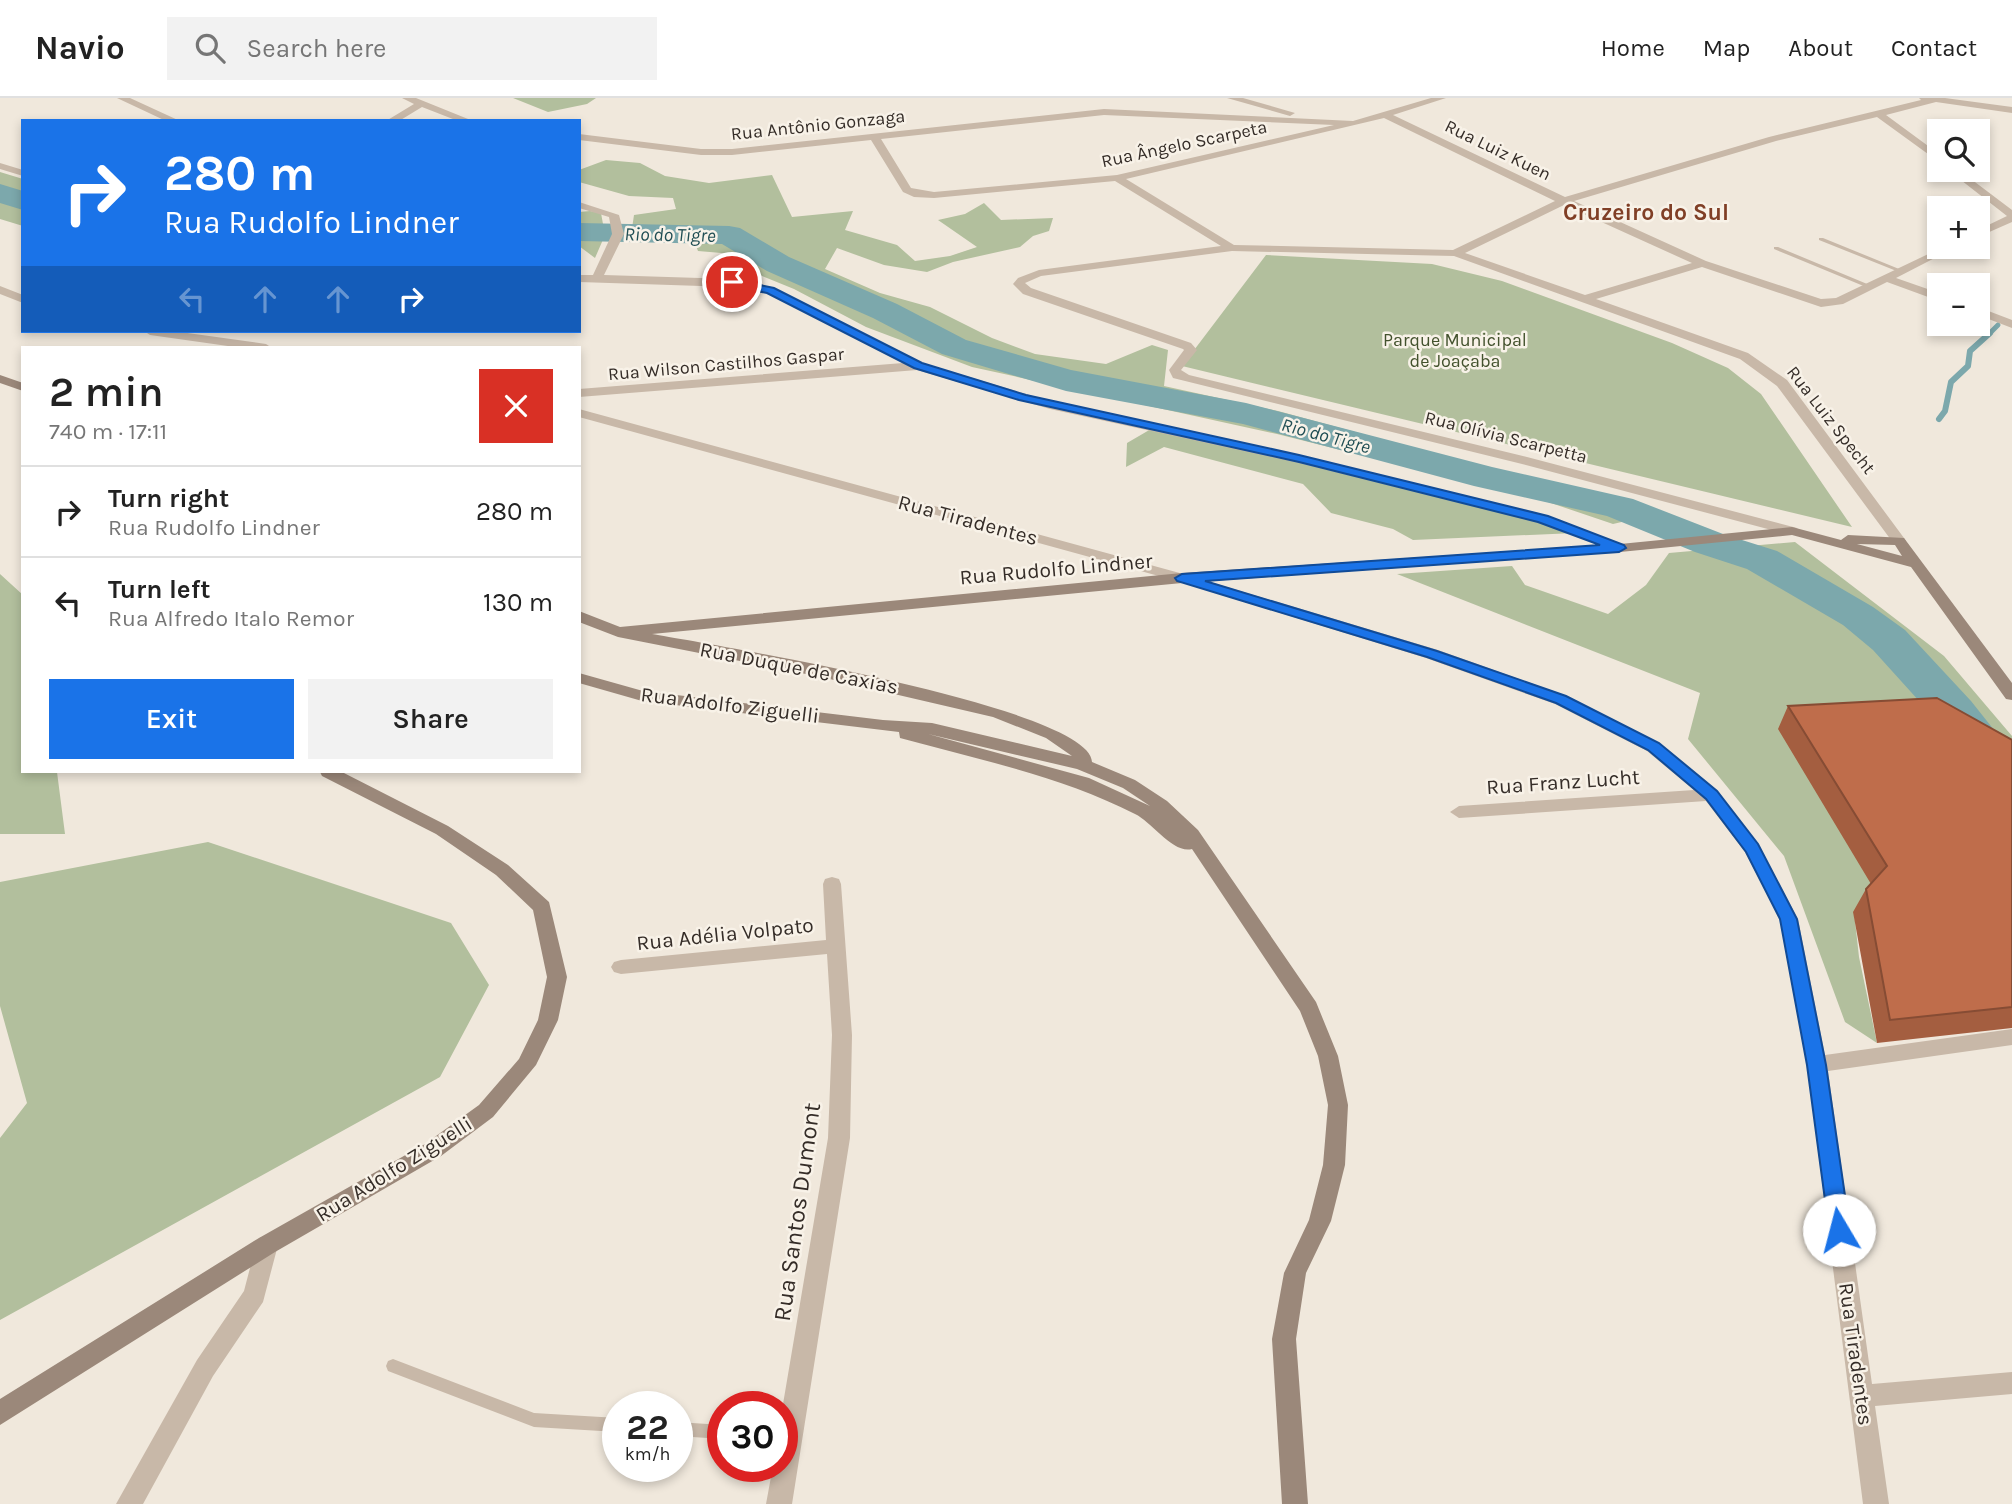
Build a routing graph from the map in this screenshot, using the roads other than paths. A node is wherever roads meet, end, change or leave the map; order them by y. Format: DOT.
graph roads {
  1 [pos="122,98"];
  2 [pos="407,98"];
  3 [pos="1232,98"];
  4 [pos="1441,98"];
  5 [pos="1920,98"];
  6 [pos="1934,100"];
  7 [pos="421,104"];
  8 [pos="2012,110"];
  9 [pos="1878,113"];
  10 [pos="1385,115"];
  11 [pos="170,119"];
  12 [pos="395,119"];
  13 [pos="462,119"];
  14 [pos="1317,120"];
  15 [pos="1353,124"];
  16 [pos="581,137"];
  17 [pos="875,138"];
  18 [pos="1927,150"];
  19 [pos="0,166"];
  20 [pos="21,172"];
  21 [pos="1117,178"];
  22 [pos="1968,182"];
  23 [pos="1564,201"];
  24 [pos="581,206"];
  25 [pos="2012,216"];
  26 [pos="1990,228"];
  27 [pos="1821,239"];
  28 [pos="1232,248"];
  29 [pos="1776,248"];
  30 [pos="1455,253"];
  31 [pos="1927,259"];
  32 [pos="1702,263"];
  33 [pos="1901,271"];
  34 [pos="581,278"];
  35 [pos="597,278"];
  36 [pos="1886,278"];
  37 [pos="1868,286"];
  38 [pos="0,290"];
  39 [pos="1927,293"];
  40 [pos="21,298"];
  41 [pos="1588,299"];
  42 [pos="1990,316"];
  43 [pos="2012,324"];
  44 [pos="166,333"];
  45 [pos="204,333"];
  46 [pos="189,336"];
  47 [pos="253,346"];
  48 [pos="918,366"];
  49 [pos="0,379"];
  50 [pos="21,386"];
  51 [pos="581,393"];
  52 [pos="581,414"];
  53 [pos="1792,531"];
  54 [pos="1817,537"];
  55 [pos="1899,541"];
  56 [pos="1619,548"];
  57 [pos="1916,564"];
  58 [pos="1182,578"];
  59 [pos="581,617"];
  60 [pos="618,632"];
  61 [pos="581,679"];
  62 [pos="2012,695"];
  63 [pos="1020,719"];
  64 [pos="883,726"];
  65 [pos="1053,756"];
  66 [pos="1083,765"];
  67 [pos="330,773"];
  68 [pos="1060,775"];
  69 [pos="1711,795"];
  70 [pos="1459,812"];
  71 [pos="1216,870"];
  72 [pos="832,884"];
  73 [pos="834,946"];
  74 [pos="621,967"];
  75 [pos="2012,1037"];
  76 [pos="1817,1065"];
  77 [pos="267,1245"];
  78 [pos="393,1366"];
  79 [pos="2012,1383"];
  80 [pos="794,1391"];
  81 [pos="1862,1396"];
  82 [pos="0,1413"];
  83 [pos="602,1424"];
  84 [pos="781,1482"];
  85 [pos="129,1504"];
  86 [pos="779,1504"];
  87 [pos="1296,1504"];
  88 [pos="1876,1504"];
  1 -- 11 [label="street"];
  2 -- 7 [label="street"];
  3 -- 14 [label="street"];
  4 -- 10 [label="street, Rua Ângelo Scarpeta"];
  5 -- 6 [label="street"];
  6 -- 8 [label="street"];
  6 -- 9 [label="street"];
  7 -- 12 [label="street"];
  7 -- 13 [label="street"];
  9 -- 18 [label="street"];
  9 -- 23 [label="street"];
  10 -- 15 [label="street, Rua Ângelo Scarpeta"];
  10 -- 23 [label="street, Rua Luiz Kuen"];
  14 -- 15 [label="street, Rua Antônio Gonzaga"];
  14 -- 17 [label="street, Rua Antônio Gonzaga"];
  15 -- 21 [label="street, Rua Ângelo Scarpeta"];
  16 -- 17 [label="street, Rua Antônio Gonzaga"];
  17 -- 21 [label="street, Rua Ângelo Scarpeta"];
  19 -- 20 [label="street"];
  21 -- 28 [label="street"];
  22 -- 25 [label="street"];
  23 -- 30 [label="street"];
  23 -- 32 [label="street, Rua Luiz Kuen"];
  24 -- 35 [label="street"];
  25 -- 26 [label="street"];
  27 -- 33 [label="lane"];
  28 -- 30 [label="street"];
  28 -- 53 [label="street, Rua Olívia Scarpetta"];
  29 -- 37 [label="lane"];
  30 -- 41 [label="street, Rua Luiz Specht"];
  31 -- 33 [label="street"];
  32 -- 37 [label="street, Rua Luiz Kuen"];
  32 -- 41 [label="street"];
  33 -- 36 [label="street"];
  34 -- 35 [label="street"];
  35 -- 48 [label="street"];
  36 -- 37 [label="street"];
  36 -- 39 [label="street"];
  38 -- 40 [label="street"];
  41 -- 55 [label="street, Rua Luiz Specht"];
  42 -- 43 [label="street"];
  44 -- 46 [label="street"];
  45 -- 46 [label="street"];
  46 -- 47 [label="street"];
  48 -- 51 [label="street, Rua Wilson Castilhos Gaspar"];
  48 -- 56 [label="street"];
  49 -- 50 [label="main road"];
  52 -- 58 [label="street, Rua Tiradentes"];
  53 -- 54 [label="main road, Rua Olívia Scarpetta"];
  53 -- 56 [label="main road, Rua Rudolfo Lindner"];
  54 -- 55 [label="main road, Rua Olívia Scarpetta"];
  54 -- 57 [label="main road, Rua Olívia Scarpetta"];
  55 -- 57 [label="main road, Rua Luiz Specht"];
  56 -- 58 [label="main road, Rua Rudolfo Lindner"];
  57 -- 62 [label="main road, Rua Luiz Specht"];
  58 -- 60 [label="main road, Rua Rudolfo Lindner"];
  58 -- 69 [label="street, Rua Tiradentes"];
  59 -- 60 [label="main road, Rua Duque de Caxias"];
  60 -- 63 [label="main road, Rua Duque de Caxias"];
  61 -- 64 [label="main road, Rua Adolfo Ziguelli"];
  63 -- 65 [label="main road"];
  63 -- 66 [label="main road, Rua Duque de Caxias"];
  64 -- 65 [label="main road, Rua Adolfo Ziguelli"];
  64 -- 68 [label="main road, Rua Adolfo Ziguelli"];
  65 -- 66 [label="main road, Rua Adolfo Ziguelli"];
  65 -- 68 [label="main road"];
  66 -- 68 [label="main road"];
  66 -- 71 [label="main road, Rua Duque de Caxias"];
  67 -- 77 [label="main road, Rua Adolfo Ziguelli"];
  68 -- 71 [label="main road, Rua Duque de Caxias"];
  69 -- 70 [label="street, Rua Franz Lucht"];
  69 -- 76 [label="street, Rua Tiradentes"];
  71 -- 87 [label="main road, Rua Duque de Caxias"];
  72 -- 73 [label="street, Rua Santos Dumont"];
  73 -- 74 [label="street, Rua Adélia Volpato"];
  73 -- 80 [label="street, Rua Santos Dumont"];
  75 -- 76 [label="street"];
  76 -- 81 [label="street, Rua Tiradentes"];
  77 -- 82 [label="main road, Rua Adolfo Ziguelli"];
  77 -- 85 [label="street"];
  78 -- 83 [label="lane"];
  79 -- 81 [label="street"];
  81 -- 88 [label="street, Rua Tiradentes"];
  84 -- 86 [label="street, Rua Santos Dumont"];
}
